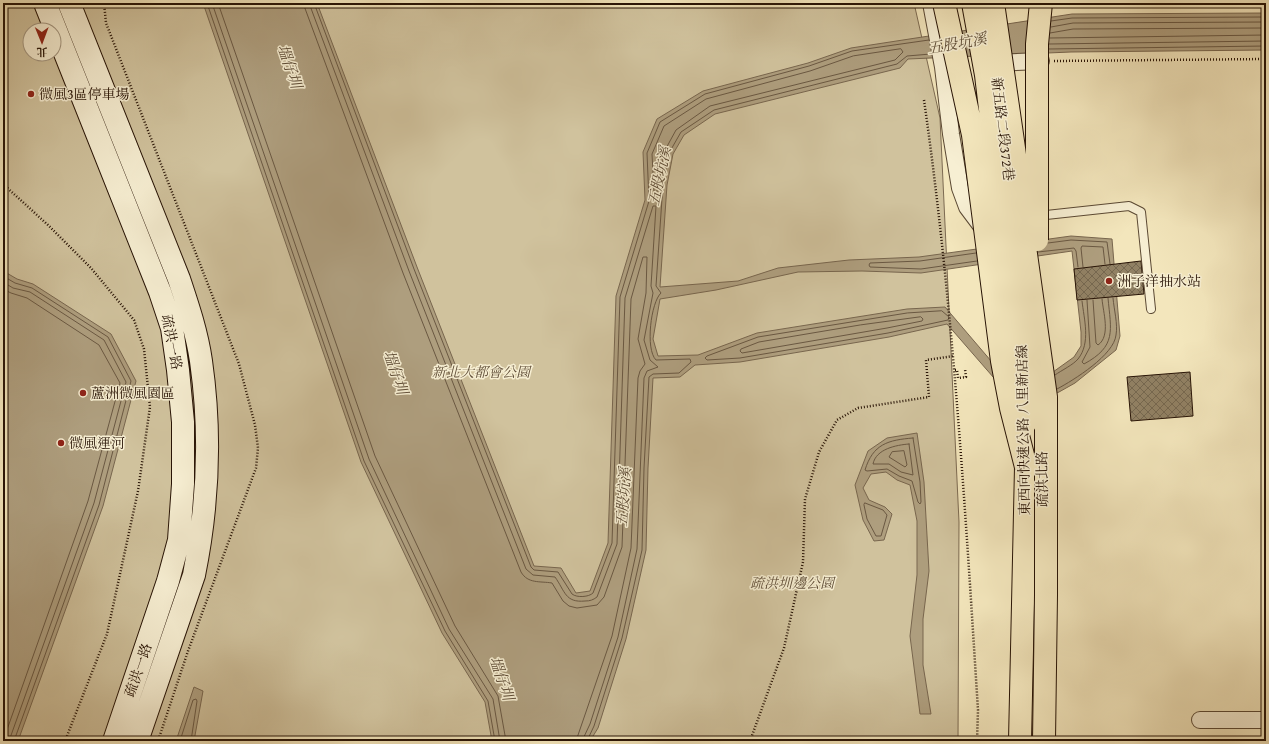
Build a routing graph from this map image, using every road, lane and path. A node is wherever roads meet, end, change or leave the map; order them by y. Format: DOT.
graph roads {
  1 [pos="45,3"];
  2 [pos="69,3"];
  3 [pos="931,3"];
  4 [pos="944,3"];
  5 [pos="973,3"];
  6 [pos="993,3"];
  7 [pos="1041,3"];
  8 [pos="1266,59"];
  9 [pos="1041,61"];
  10 [pos="924,100"];
  11 [pos="1006,161"];
  12 [pos="956,168"];
  13 [pos="3,184"];
  14 [pos="1017,218"];
  15 [pos="979,223"];
  16 [pos="1024,276"];
  17 [pos="1151,309"];
  18 [pos="954,356"];
  19 [pos="965,369"];
  20 [pos="956,370"];
  21 [pos="1046,397"];
  22 [pos="1026,467"];
  23 [pos="1200,720"];
  24 [pos="1266,720"];
  25 [pos="65,741"];
  26 [pos="114,741"];
  27 [pos="137,741"];
  28 [pos="750,741"];
  29 [pos="977,741"];
  30 [pos="1020,741"];
  31 [pos="1044,741"];
  32 [pos="1049,741"];
  1 -- 26 [label="street, 疏洪一路"];
  2 -- 27 [label="street, 疏洪一路"];
  3 -- 12 [label="street"];
  4 -- 22 [label="highway, bridge"];
  5 -- 22 [label="highway, 東西向快速公路 八里新店線, bridge"];
  6 -- 21 [label="highway, 東西向快速公路 八里新店線, bridge"];
  7 -- 21 [label="highway, bridge"];
  8 -- 9 [label="path"];
  9 -- 11 [label="street, 新五路二段372巷"];
  10 -- 18 [label="path"];
  11 -- 12 [label="street"];
  11 -- 14 [label="street, 新五路二段372巷"];
  12 -- 15 [label="street"];
  13 -- 25 [label="path"];
  14 -- 15 [label="street"];
  14 -- 16 [label="street, 疏洪北路"];
  14 -- 17 [label="lane"];
  15 -- 16 [label="street"];
  16 -- 32 [label="street, 疏洪北路"];
  18 -- 20 [label="path"];
  18 -- 28 [label="path"];
  19 -- 20 [label="path"];
  20 -- 29 [label="path"];
  21 -- 31 [label="highway, 東西向快速公路 八里新店線, bridge"];
  22 -- 30 [label="highway, 東西向快速公路 八里新店線"];
  23 -- 24 [label="street"];
}
